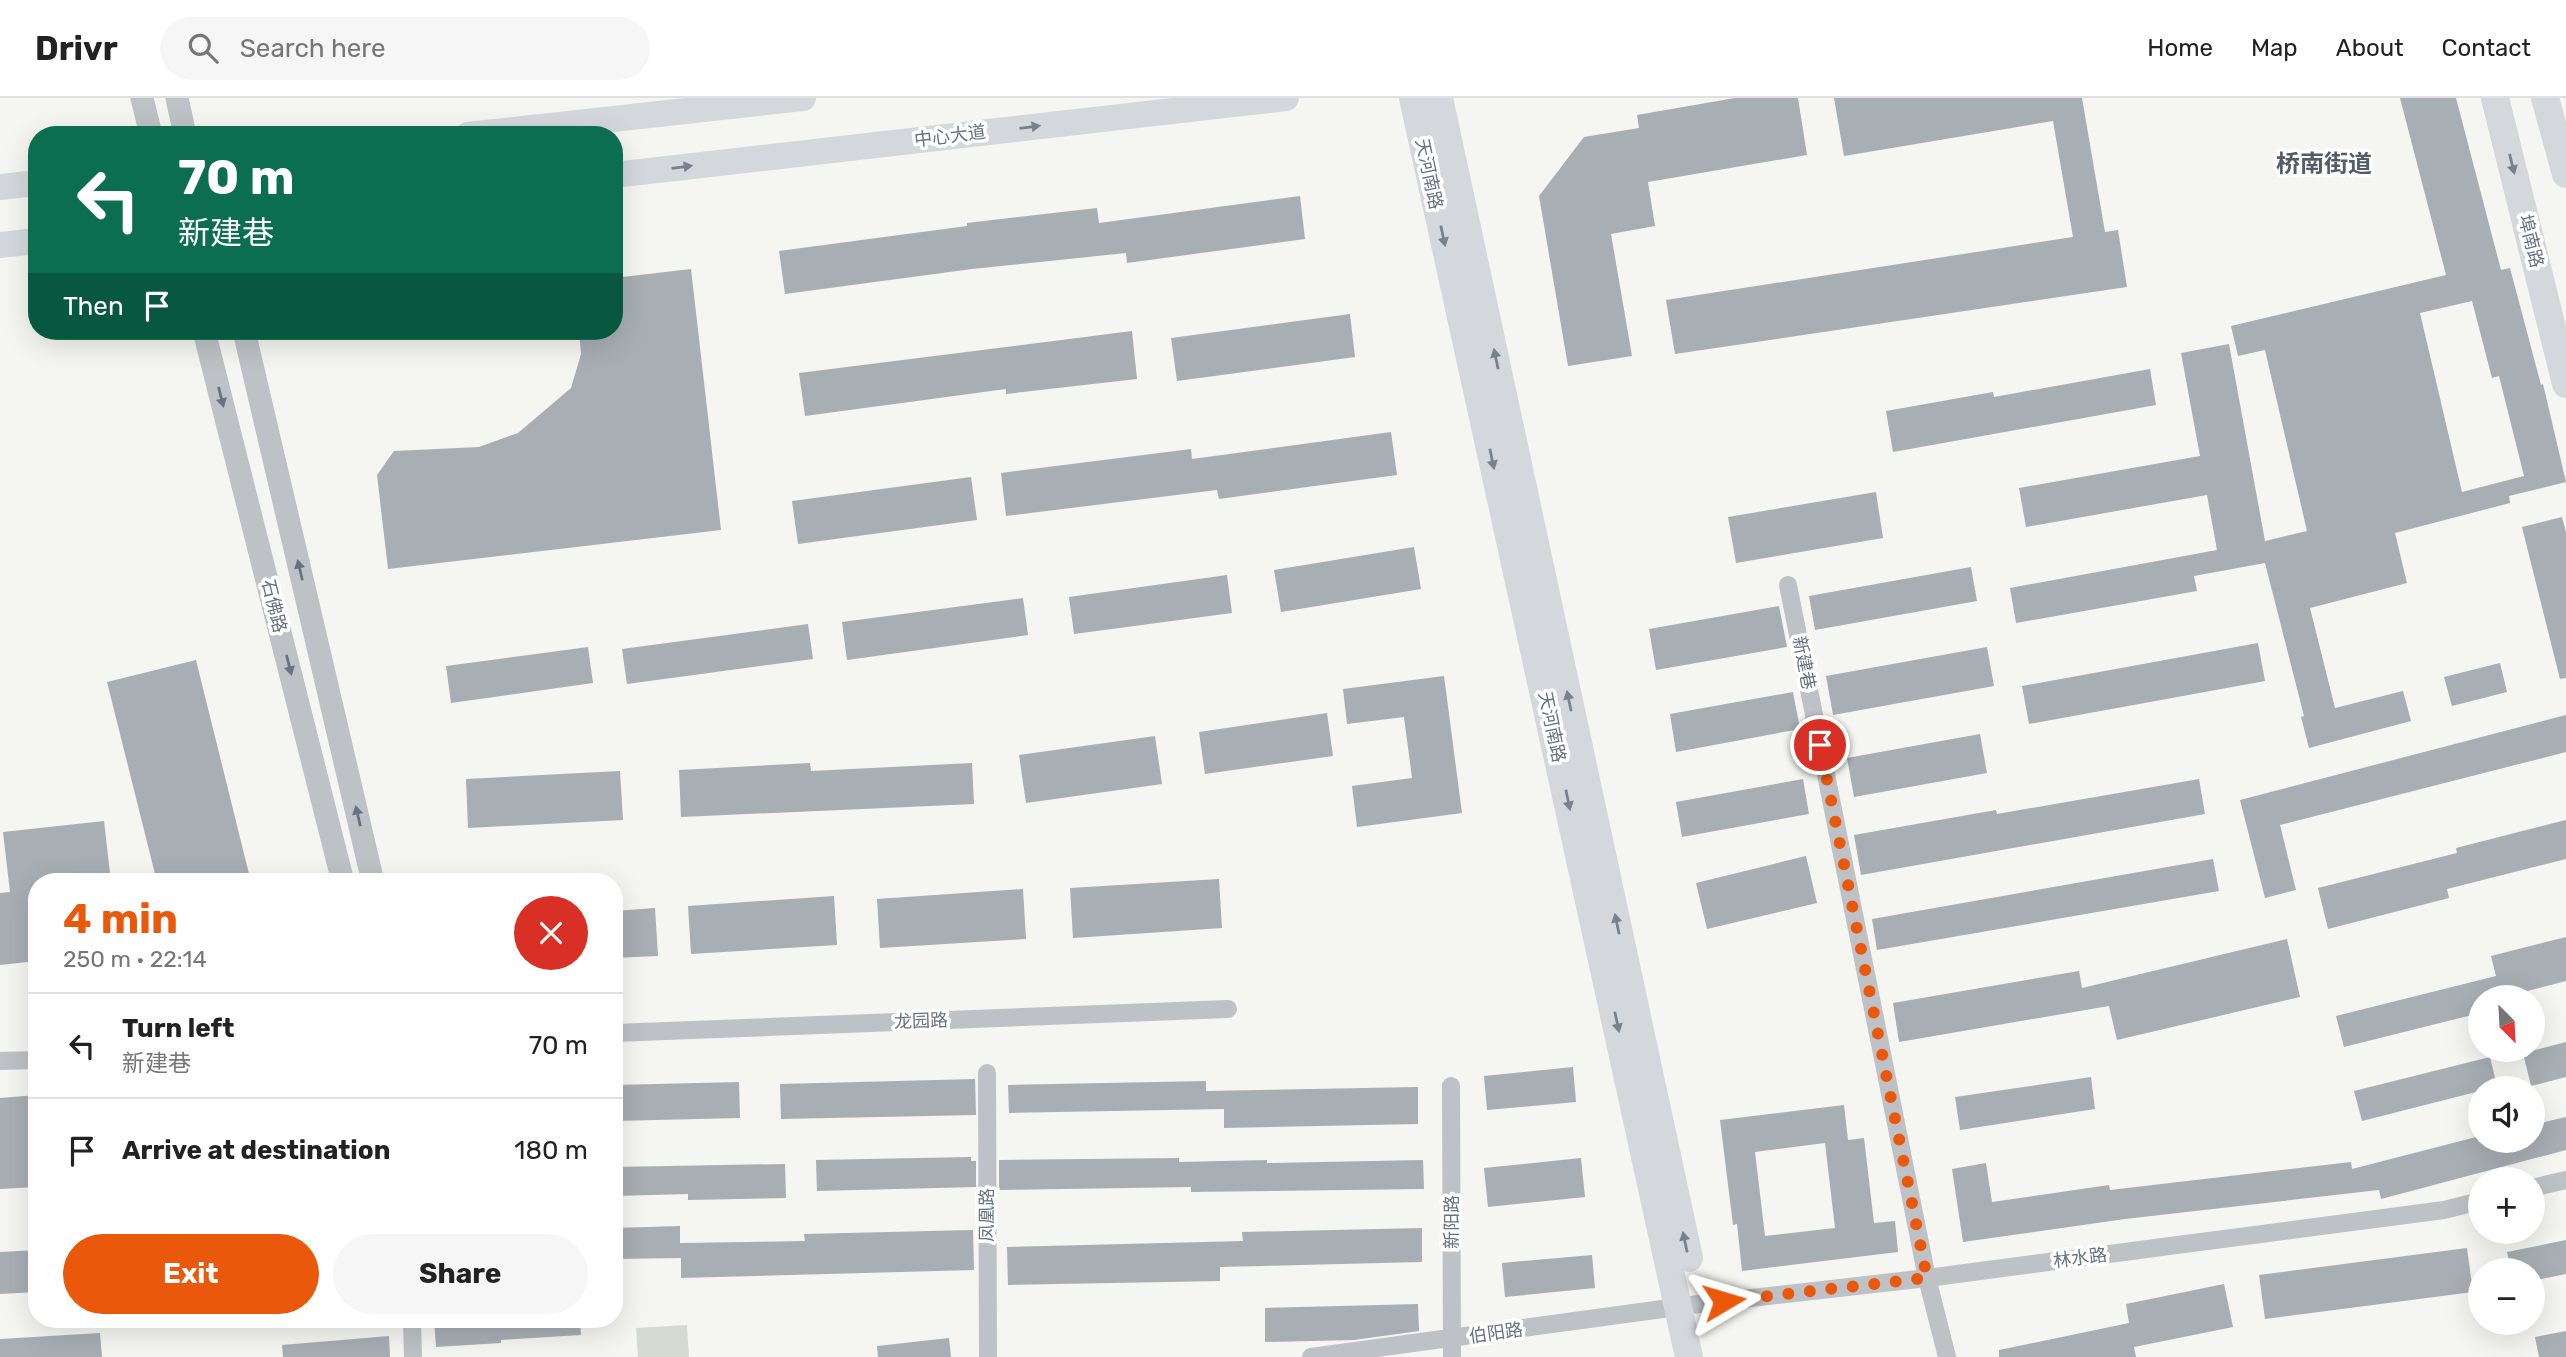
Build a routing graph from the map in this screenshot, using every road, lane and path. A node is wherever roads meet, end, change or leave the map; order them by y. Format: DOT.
graph roads {
  1 [pos="142,98"];
  2 [pos="177,98"];
  3 [pos="803,98"];
  4 [pos="1286,98"];
  5 [pos="1413,98"];
  6 [pos="1439,98"];
  7 [pos="2495,98"];
  8 [pos="2545,98"];
  9 [pos="149,126"];
  10 [pos="183,126"];
  11 [pos="549,126"];
  12 [pos="623,174"];
  13 [pos="2566,174"];
  14 [pos="28,184"];
  15 [pos="0,187"];
  16 [pos="28,242"];
  17 [pos="0,245"];
  18 [pos="206,340"];
  19 [pos="246,340"];
  20 [pos="2566,384"];
  21 [pos="1788,585"];
  22 [pos="341,873"];
  23 [pos="371,873"];
  24 [pos="1228,1009"];
  25 [pos="623,1033"];
  26 [pos="28,1060"];
  27 [pos="0,1061"];
  28 [pos="987,1073"];
  29 [pos="1451,1086"];
  30 [pos="2566,1180"];
  31 [pos="2545,1185"];
  32 [pos="2468,1204"];
  33 [pos="1927,1278"];
  34 [pos="1689,1306"];
  35 [pos="412,1328"];
  36 [pos="1452,1348"];
  37 [pos="413,1357"];
  38 [pos="988,1357"];
  39 [pos="1311,1357"];
  40 [pos="1689,1357"];
  41 [pos="1709,1357"];
  42 [pos="1947,1357"];
  1 -- 9 [label="street"];
  2 -- 10 [label="street"];
  3 -- 11 [label="main road"];
  12 -- 4 [label="main road, 中心大道, one-way"];
  5 -- 34 [label="main road, 天河南路, one-way"];
  34 -- 6 [label="main road, 天河南路, one-way"];
  7 -- 20 [label="main road, 埠南路, one-way"];
  8 -- 13 [label="main road"];
  14 -- 15 [label="main road"];
  16 -- 17 [label="main road"];
  18 -- 22 [label="street, 石佛路, one-way"];
  23 -- 19 [label="street, 石佛路, one-way"];
  21 -- 33 [label="street, 新建巷"];
  24 -- 25 [label="street, 龙园路"];
  26 -- 27 [label="street"];
  28 -- 38 [label="street, 凤凰路"];
  29 -- 36 [label="street, 新阳路"];
  30 -- 31 [label="street"];
  32 -- 33 [label="street, 林水路"];
  33 -- 34 [label="street, 林水路"];
  33 -- 42 [label="street, 新建巷"];
  34 -- 36 [label="street, 伯阳路"];
  34 -- 40 [label="main road, 天河南路"];
  34 -- 41 [label="main road, 天河南路"];
  35 -- 37 [label="street"];
  36 -- 39 [label="street, 伯阳路"];
}
